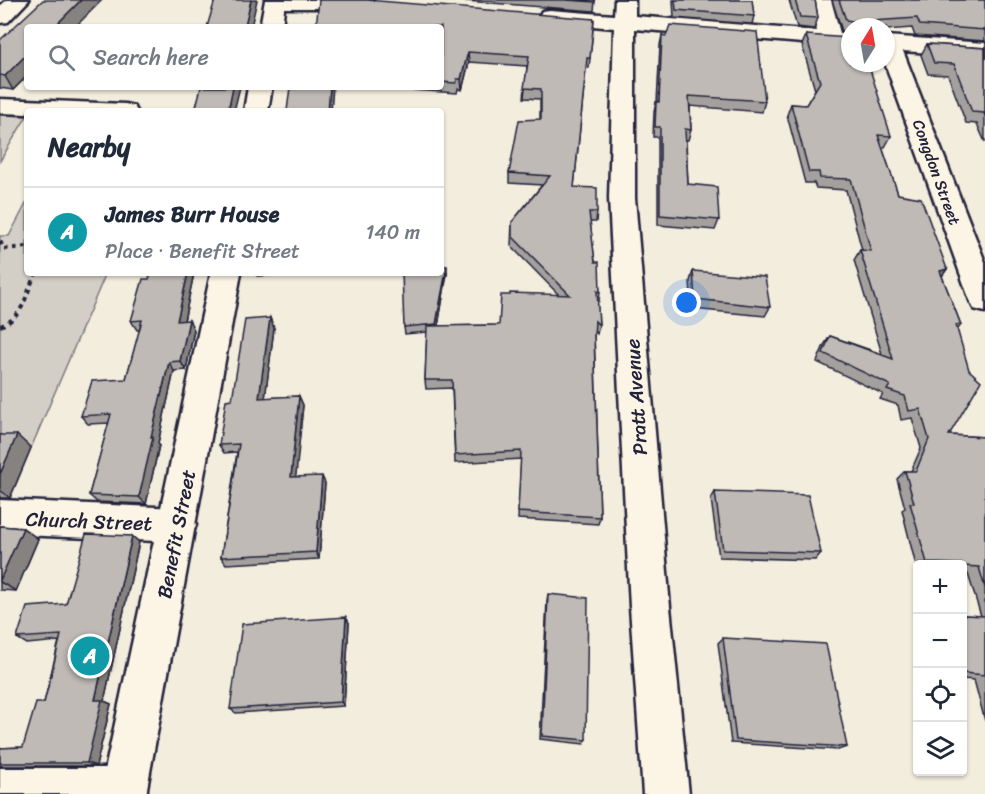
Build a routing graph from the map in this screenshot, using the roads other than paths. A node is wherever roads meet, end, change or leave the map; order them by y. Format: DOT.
graph roads {
  1 [pos="19,0"];
  2 [pos="821,0"];
  3 [pos="275,1"];
  4 [pos="380,3"];
  5 [pos="624,10"];
  6 [pos="531,14"];
  7 [pos="0,17"];
  8 [pos="271,24"];
  9 [pos="840,39"];
  10 [pos="895,44"];
  11 [pos="985,50"];
  12 [pos="895,63"];
  13 [pos="260,90"];
  14 [pos="0,106"];
  15 [pos="50,108"];
  16 [pos="256,108"];
  17 [pos="225,276"];
  18 [pos="985,301"];
  19 [pos="0,518"];
  20 [pos="178,525"];
  21 [pos="0,791"];
  22 [pos="124,792"];
  23 [pos="666,794"];
  1 -- 7 [label="street"];
  2 -- 9 [label="street"];
  3 -- 4 [label="street"];
  3 -- 8 [label="street"];
  5 -- 6 [label="street"];
  5 -- 9 [label="street"];
  5 -- 23 [label="street, Pratt Avenue"];
  10 -- 11 [label="street"];
  12 -- 18 [label="street, Congdon Street"];
  13 -- 16 [label="street"];
  14 -- 15 [label="street"];
  17 -- 20 [label="street, Benefit Street"];
  19 -- 20 [label="street, Church Street"];
  20 -- 22 [label="street, Benefit Street"];
  21 -- 22 [label="street"];
}
